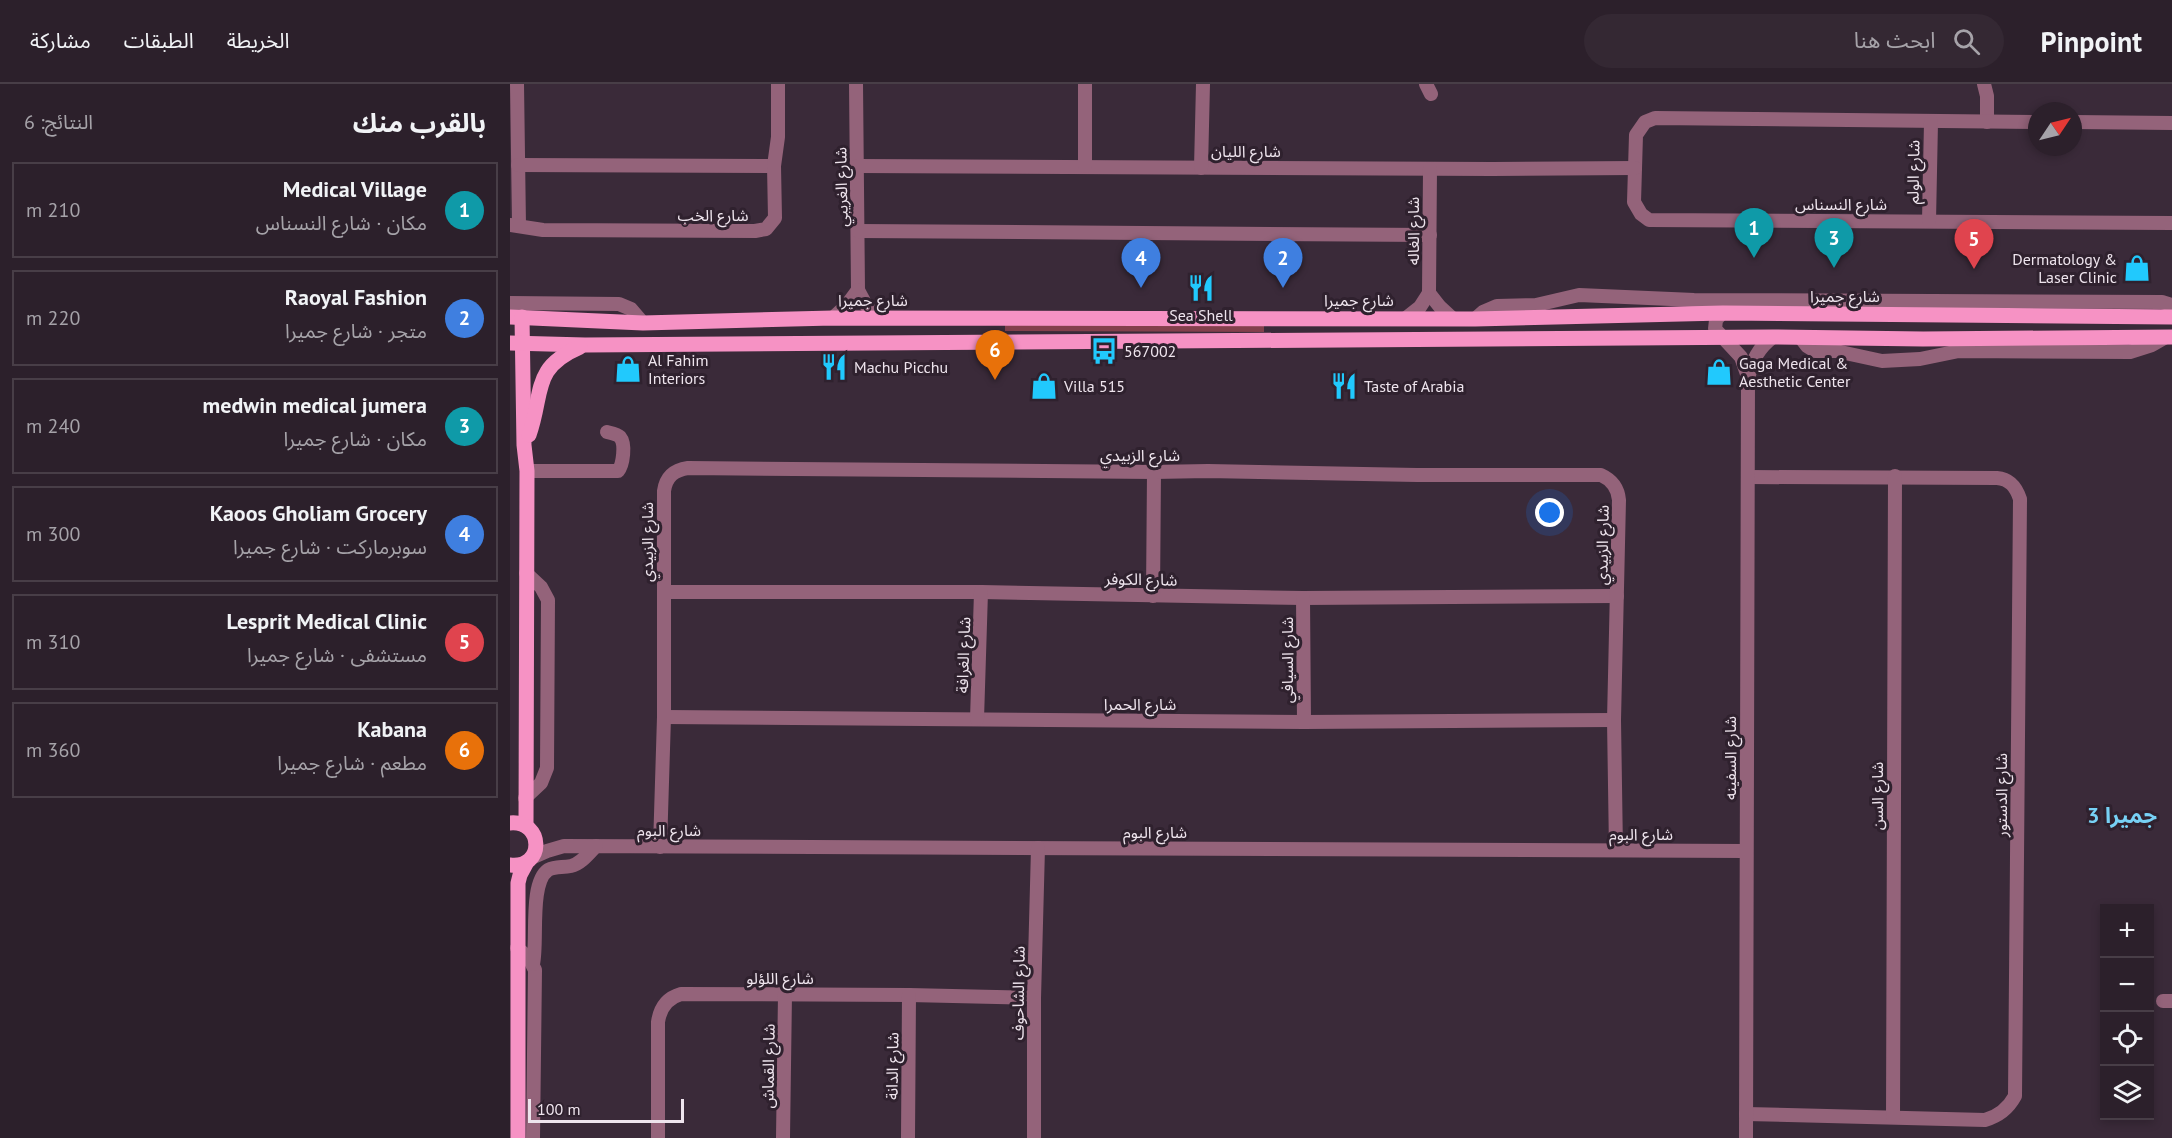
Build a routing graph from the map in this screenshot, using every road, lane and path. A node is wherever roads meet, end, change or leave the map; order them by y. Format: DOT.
graph roads {
  1 [pos="517,84"];
  2 [pos="778,84"];
  3 [pos="856,84"];
  4 [pos="1085,84"];
  5 [pos="1203,84"];
  6 [pos="1984,86"];
  7 [pos="1931,122"];
  8 [pos="1983,122"];
  9 [pos="2028,122"];
  10 [pos="2082,122"];
  11 [pos="2172,123"];
  12 [pos="518,165"];
  13 [pos="774,166"];
  14 [pos="857,166"];
  15 [pos="1085,166"];
  16 [pos="1201,168"];
  17 [pos="1635,168"];
  18 [pos="1430,169"];
  19 [pos="1929,222"];
  20 [pos="2172,223"];
  21 [pos="514,225"];
  22 [pos="858,231"];
  23 [pos="1430,235"];
  24 [pos="858,290"];
  25 [pos="1429,293"];
  26 [pos="510,303"];
  27 [pos="2172,305"];
  28 [pos="1667,314"];
  29 [pos="1722,314"];
  30 [pos="516,317"];
  31 [pos="2172,317"];
  32 [pos="833,318"];
  33 [pos="877,318"];
  34 [pos="1406,318"];
  35 [pos="1453,319"];
  36 [pos="1475,319"];
  37 [pos="643,323"];
  38 [pos="1671,337"];
  39 [pos="1722,337"];
  40 [pos="1773,337"];
  41 [pos="1800,337"];
  42 [pos="2169,337"];
  43 [pos="517,344"];
  44 [pos="585,345"];
  45 [pos="1748,379"];
  46 [pos="607,432"];
  47 [pos="524,446"];
  48 [pos="527,471"];
  49 [pos="1154,472"];
  50 [pos="1894,476"];
  51 [pos="1748,477"];
  52 [pos="526,573"];
  53 [pos="664,592"];
  54 [pos="981,592"];
  55 [pos="1153,596"];
  56 [pos="1617,596"];
  57 [pos="1304,598"];
  58 [pos="664,717"];
  59 [pos="977,719"];
  60 [pos="1614,720"];
  61 [pos="1304,722"];
  62 [pos="525,798"];
  63 [pos="510,823"];
  64 [pos="530,830"];
  65 [pos="564,846"];
  66 [pos="596,846"];
  67 [pos="660,847"];
  68 [pos="1038,848"];
  69 [pos="1616,850"];
  70 [pos="1746,851"];
  71 [pos="529,860"];
  72 [pos="510,865"];
  73 [pos="517,948"];
  74 [pos="533,964"];
  75 [pos="785,994"];
  76 [pos="909,995"];
  77 [pos="1034,998"];
  78 [pos="1746,1114"];
  79 [pos="1893,1117"];
  80 [pos="518,1138"];
  81 [pos="533,1138"];
  82 [pos="658,1138"];
  83 [pos="783,1138"];
  84 [pos="908,1138"];
  85 [pos="1034,1138"];
  86 [pos="1746,1138"];
  1 -- 12 [label="street"];
  2 -- 13 [label="street, شارع الخب"];
  3 -- 14 [label="street, شارع الغريبي"];
  4 -- 15 [label="street"];
  5 -- 16 [label="street"];
  6 -- 8 [label="street"];
  7 -- 8 [label="street, شارع النسناس"];
  7 -- 17 [label="street, شارع النسناس"];
  7 -- 19 [label="street, شارع الولم"];
  8 -- 9 [label="street, شارع النسناس"];
  10 -- 11 [label="street"];
  12 -- 13 [label="street"];
  12 -- 21 [label="street"];
  13 -- 21 [label="street, شارع الخب"];
  14 -- 15 [label="street, شارع الليان"];
  14 -- 22 [label="street, شارع الغريبي"];
  15 -- 16 [label="street, شارع الليان"];
  16 -- 18 [label="street, شارع الليان"];
  17 -- 18 [label="street, شارع الليان"];
  17 -- 19 [label="street, شارع النسناس"];
  18 -- 23 [label="street, شارع الغاله"];
  19 -- 20 [label="street, شارع النسناس"];
  22 -- 23 [label="street"];
  22 -- 24 [label="street, شارع الغريبي"];
  23 -- 25 [label="street, شارع الغاله"];
  24 -- 32 [label="street"];
  24 -- 33 [label="street"];
  25 -- 34 [label="street"];
  25 -- 35 [label="street"];
  26 -- 37 [label="street"];
  27 -- 36 [label="street"];
  28 -- 29 [label="main road, شارع جميرا"];
  28 -- 36 [label="main road, شارع جميرا"];
  28 -- 38 [label="main road"];
  29 -- 31 [label="main road, شارع جميرا"];
  29 -- 39 [label="street"];
  30 -- 37 [label="main road, شارع جميرا"];
  30 -- 43 [label="main road"];
  32 -- 33 [label="main road, شارع جميرا"];
  32 -- 37 [label="main road, شارع جميرا"];
  33 -- 34 [label="main road, شارع جميرا"];
  34 -- 35 [label="main road, شارع جميرا"];
  35 -- 36 [label="main road, شارع جميرا"];
  38 -- 39 [label="main road"];
  38 -- 44 [label="main road"];
  39 -- 40 [label="main road"];
  39 -- 45 [label="street, شارع السفينه"];
  40 -- 41 [label="main road"];
  40 -- 45 [label="street, شارع السفينه"];
  41 -- 42 [label="main road"];
  41 -- 42 [label="street"];
  43 -- 44 [label="main road"];
  43 -- 47 [label="main road"];
  44 -- 47 [label="main road"];
  45 -- 51 [label="street, شارع السفينه"];
  46 -- 48 [label="street"];
  47 -- 48 [label="main road"];
  48 -- 52 [label="main road"];
  49 -- 53 [label="street, شارع الزبيدي"];
  49 -- 55 [label="street"];
  49 -- 56 [label="street, شارع الزبيدي"];
  50 -- 51 [label="street, شارع الدستور"];
  50 -- 79 [label="street, شارع السن"];
  50 -- 79 [label="street, شارع الدستور"];
  51 -- 70 [label="street, شارع السفينه"];
  52 -- 62 [label="main road"];
  52 -- 62 [label="street"];
  53 -- 54 [label="street, شارع الكوفر"];
  53 -- 58 [label="street, شارع الزبيدي"];
  54 -- 55 [label="street, شارع الكوفر"];
  54 -- 59 [label="street, شارع الغرافة"];
  55 -- 57 [label="street, شارع الكوفر"];
  56 -- 57 [label="street, شارع الكوفر"];
  56 -- 60 [label="street, شارع الزبيدي"];
  57 -- 61 [label="street, شارع السيافي"];
  58 -- 59 [label="street, شارع الحمرا"];
  58 -- 67 [label="street, شارع الزبيدي"];
  59 -- 61 [label="street, شارع الحمرا"];
  60 -- 61 [label="street, شارع الحمرا"];
  60 -- 69 [label="street, شارع الزبيدي"];
  62 -- 64 [label="main road"];
  63 -- 64 [label="main road"];
  64 -- 65 [label="street, شارع البوم"];
  64 -- 71 [label="main road"];
  65 -- 66 [label="street, شارع البوم"];
  65 -- 71 [label="street, شارع البوم"];
  66 -- 67 [label="street, شارع البوم"];
  66 -- 74 [label="street"];
  67 -- 68 [label="street, شارع البوم"];
  68 -- 69 [label="street, شارع البوم"];
  68 -- 77 [label="street, شارع الشاحوف"];
  69 -- 70 [label="street, شارع البوم"];
  70 -- 78 [label="street, شارع السفينه"];
  71 -- 72 [label="main road"];
  71 -- 73 [label="main road"];
  73 -- 74 [label="street"];
  73 -- 80 [label="main road"];
  74 -- 81 [label="street"];
  75 -- 76 [label="street, شارع اللؤلو"];
  75 -- 82 [label="street, شارع اللؤلو"];
  75 -- 83 [label="street, شارع القماش"];
  76 -- 77 [label="street, شارع اللؤلو"];
  76 -- 84 [label="street, شارع الدانة"];
  77 -- 85 [label="street, شارع الشاحوف"];
  78 -- 79 [label="street, شارع الدستور"];
  78 -- 86 [label="street, شارع السفينه"];
}
